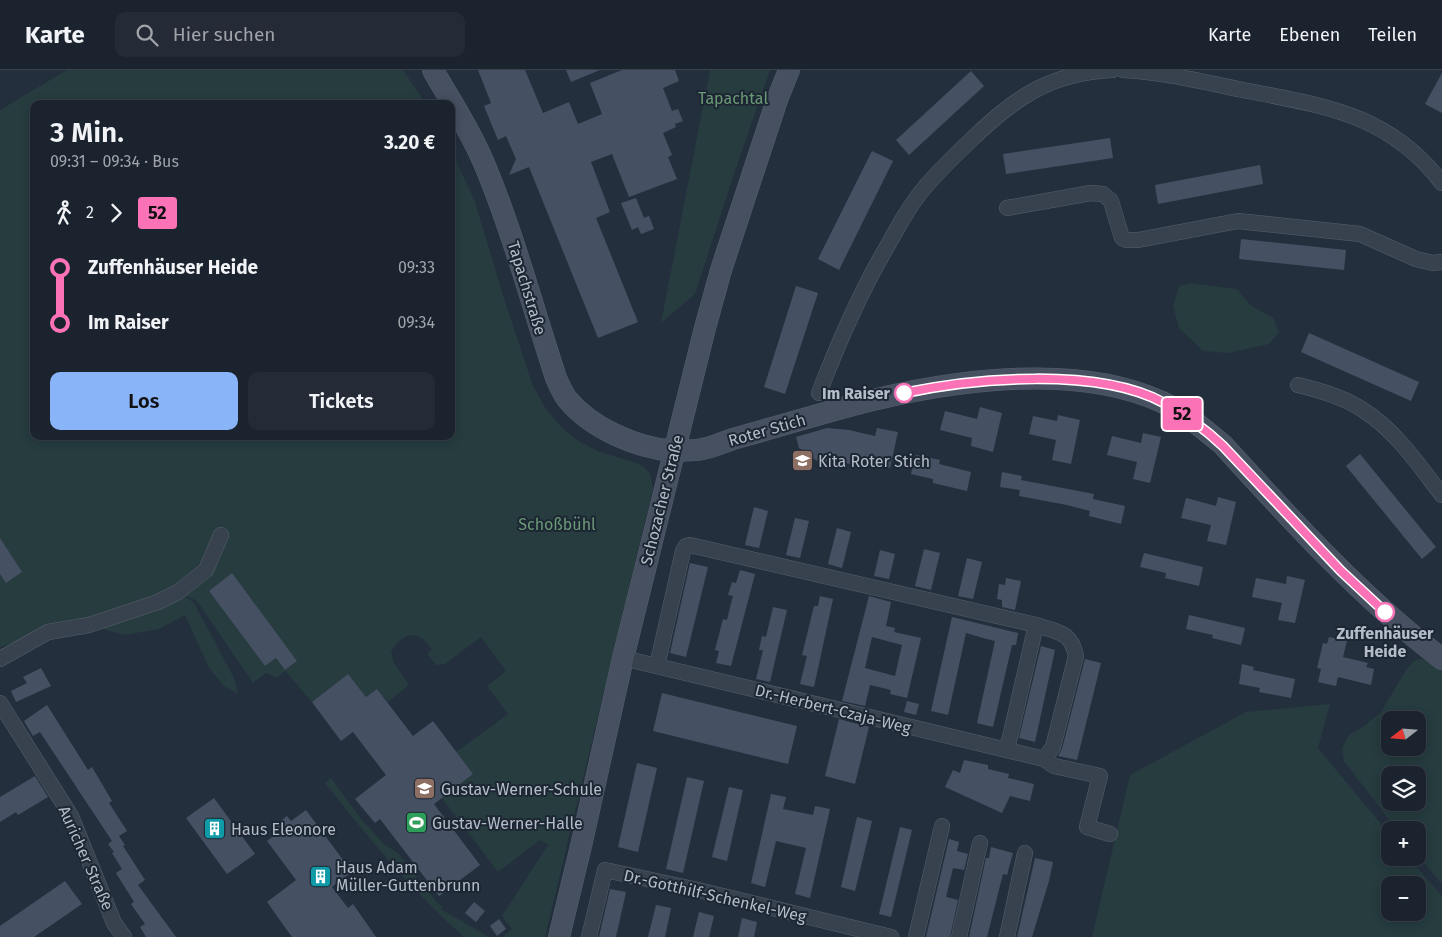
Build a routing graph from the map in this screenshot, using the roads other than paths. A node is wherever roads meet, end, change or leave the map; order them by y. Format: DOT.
graph roads {
  1 [pos="433,70"];
  2 [pos="790,70"];
  3 [pos="1112,70"];
  4 [pos="1123,70"];
  5 [pos="450,100"];
  6 [pos="455,108"];
  7 [pos="1442,183"];
  8 [pos="1008,208"];
  9 [pos="1442,262"];
  10 [pos="1298,385"];
  11 [pos="819,392"];
  12 [pos="674,451"];
  13 [pos="1442,495"];
  14 [pos="221,535"];
  15 [pos="1036,625"];
  16 [pos="623,658"];
  17 [pos="0,659"];
  18 [pos="1442,659"];
  19 [pos="656,666"];
  20 [pos="0,703"];
  21 [pos="1007,750"];
  22 [pos="1044,759"];
  23 [pos="942,826"];
  24 [pos="1110,834"];
  25 [pos="980,843"];
  26 [pos="1025,853"];
  27 [pos="124,937"];
  28 [pos="559,937"];
  29 [pos="589,937"];
  30 [pos="892,937"];
  31 [pos="916,937"];
  32 [pos="960,937"];
  33 [pos="1006,937"];
  1 -- 5 [label="main road, Tapachstraße"];
  2 -- 12 [label="main road, Schozacher Straße"];
  3 -- 11 [label="street"];
  4 -- 7 [label="street"];
  6 -- 12 [label="main road, Tapachstraße"];
  8 -- 9 [label="street"];
  10 -- 13 [label="street"];
  12 -- 16 [label="main road, Schozacher Straße"];
  12 -- 18 [label="main road, Roter Stich"];
  14 -- 17 [label="street"];
  15 -- 19 [label="street"];
  15 -- 21 [label="street"];
  15 -- 22 [label="street"];
  16 -- 19 [label="street, Dr.-Herbert-Czaja-Weg"];
  16 -- 28 [label="main road, Schozacher Straße"];
  19 -- 21 [label="street, Dr.-Herbert-Czaja-Weg"];
  20 -- 27 [label="street, Auricher Straße"];
  21 -- 22 [label="street, Dr.-Herbert-Czaja-Weg"];
  22 -- 24 [label="street, Dr.-Herbert-Czaja-Weg"];
  23 -- 31 [label="street"];
  25 -- 32 [label="street"];
  26 -- 33 [label="street"];
  29 -- 30 [label="street, Dr.-Gotthilf-Schenkel-Weg"];
}
